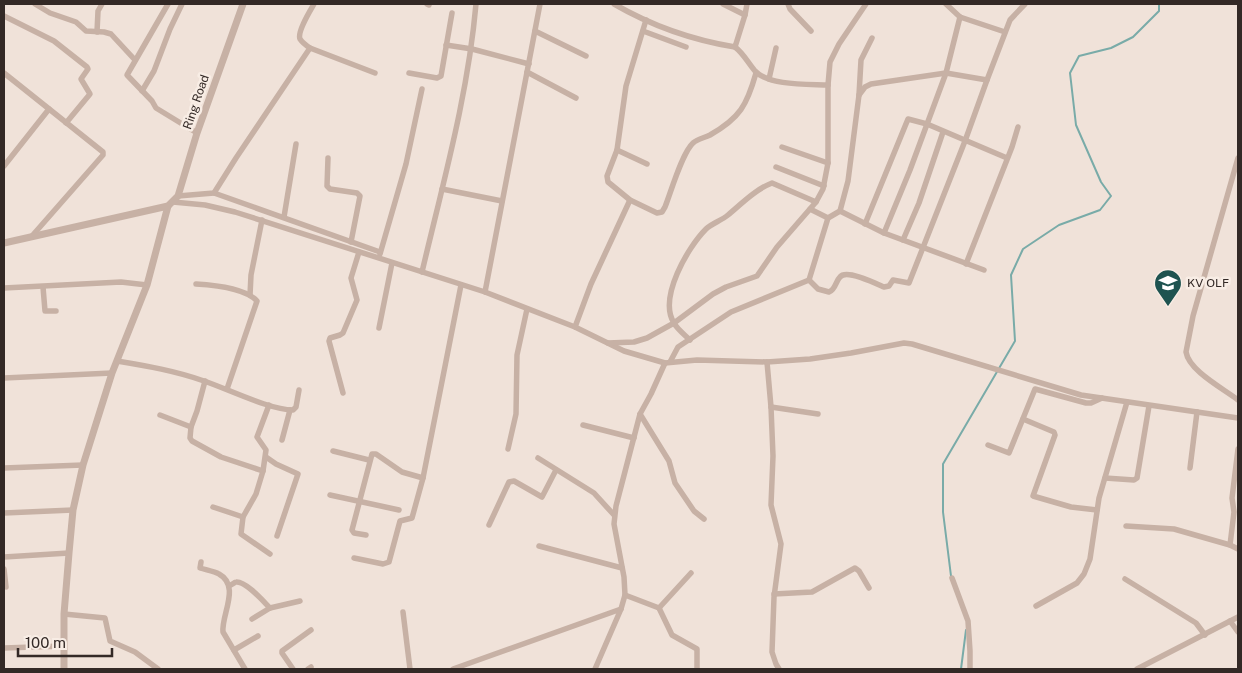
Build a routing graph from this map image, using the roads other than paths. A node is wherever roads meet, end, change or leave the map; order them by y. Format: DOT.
graph roads {
  1 [pos="35,4"];
  2 [pos="102,4"];
  3 [pos="168,4"];
  4 [pos="182,4"];
  5 [pos="243,4"];
  6 [pos="314,4"];
  7 [pos="476,4"];
  8 [pos="540,4"];
  9 [pos="723,4"];
  10 [pos="747,4"];
  11 [pos="788,4"];
  12 [pos="866,4"];
  13 [pos="946,4"];
  14 [pos="1025,4"];
  15 [pos="617,5"];
  16 [pos="452,13"];
  17 [pos="745,15"];
  18 [pos="4,16"];
  19 [pos="960,17"];
  20 [pos="646,20"];
  21 [pos="535,31"];
  22 [pos="643,31"];
  23 [pos="811,31"];
  24 [pos="96,32"];
  25 [pos="1005,32"];
  26 [pos="872,38"];
  27 [pos="446,45"];
  28 [pos="686,47"];
  29 [pos="735,47"];
  30 [pos="310,48"];
  31 [pos="776,48"];
  32 [pos="472,49"];
  33 [pos="586,56"];
  34 [pos="135,60"];
  35 [pos="529,64"];
  36 [pos="528,72"];
  37 [pos="374,73"];
  38 [pos="409,73"];
  39 [pos="756,73"];
  40 [pos="946,73"];
  41 [pos="4,74"];
  42 [pos="769,79"];
  43 [pos="987,80"];
  44 [pos="828,85"];
  45 [pos="422,89"];
  46 [pos="142,91"];
  47 [pos="859,95"];
  48 [pos="576,98"];
  49 [pos="49,109"];
  50 [pos="66,123"];
  51 [pos="927,124"];
  52 [pos="1018,127"];
  53 [pos="943,132"];
  54 [pos="197,133"];
  55 [pos="965,141"];
  56 [pos="296,144"];
  57 [pos="782,147"];
  58 [pos="617,150"];
  59 [pos="328,158"];
  60 [pos="1007,158"];
  61 [pos="1238,158"];
  62 [pos="828,162"];
  63 [pos="647,164"];
  64 [pos="4,166"];
  65 [pos="776,167"];
  66 [pos="824,186"];
  67 [pos="442,189"];
  68 [pos="214,193"];
  69 [pos="630,200"];
  70 [pos="173,201"];
  71 [pos="502,201"];
  72 [pos="816,202"];
  73 [pos="810,209"];
  74 [pos="840,211"];
  75 [pos="284,217"];
  76 [pos="828,218"];
  77 [pos="262,220"];
  78 [pos="865,224"];
  79 [pos="884,233"];
  80 [pos="32,236"];
  81 [pos="903,240"];
  82 [pos="351,242"];
  83 [pos="4,243"];
  84 [pos="923,248"];
  85 [pos="359,252"];
  86 [pos="379,255"];
  87 [pos="392,263"];
  88 [pos="966,264"];
  89 [pos="984,270"];
  90 [pos="422,272"];
  91 [pos="809,280"];
  92 [pos="196,284"];
  93 [pos="147,285"];
  94 [pos="461,285"];
  95 [pos="43,287"];
  96 [pos="4,288"];
  97 [pos="485,292"];
  98 [pos="250,295"];
  99 [pos="527,309"];
  100 [pos="56,311"];
  101 [pos="674,323"];
  102 [pos="575,327"];
  103 [pos="379,328"];
  104 [pos="690,340"];
  105 [pos="607,343"];
  106 [pos="117,361"];
  107 [pos="667,362"];
  108 [pos="767,362"];
  109 [pos="112,374"];
  110 [pos="4,378"];
  111 [pos="206,381"];
  112 [pos="227,389"];
  113 [pos="299,390"];
  114 [pos="343,393"];
  115 [pos="1102,398"];
  116 [pos="1238,400"];
  117 [pos="1127,402"];
  118 [pos="269,405"];
  119 [pos="1149,406"];
  120 [pos="771,407"];
  121 [pos="290,410"];
  122 [pos="1197,412"];
  123 [pos="640,414"];
  124 [pos="818,414"];
  125 [pos="160,415"];
  126 [pos="1238,418"];
  127 [pos="1023,419"];
  128 [pos="583,425"];
  129 [pos="191,427"];
  130 [pos="634,438"];
  131 [pos="282,440"];
  132 [pos="988,445"];
  133 [pos="508,449"];
  134 [pos="1238,449"];
  135 [pos="333,451"];
  136 [pos="266,457"];
  137 [pos="538,458"];
  138 [pos="370,460"];
  139 [pos="83,465"];
  140 [pos="4,468"];
  141 [pos="1190,468"];
  142 [pos="556,470"];
  143 [pos="264,471"];
  144 [pos="423,478"];
  145 [pos="1105,478"];
  146 [pos="330,495"];
  147 [pos="360,501"];
  148 [pos="213,507"];
  149 [pos="74,510"];
  150 [pos="399,510"];
  151 [pos="1097,510"];
  152 [pos="4,513"];
  153 [pos="614,515"];
  154 [pos="243,517"];
  155 [pos="704,519"];
  156 [pos="489,524"];
  157 [pos="1126,526"];
  158 [pos="366,535"];
  159 [pos="278,536"];
  160 [pos="1230,545"];
  161 [pos="539,546"];
  162 [pos="1238,549"];
  163 [pos="69,553"];
  164 [pos="270,554"];
  165 [pos="4,557"];
  166 [pos="354,558"];
  167 [pos="201,562"];
  168 [pos="622,568"];
  169 [pos="4,569"];
  170 [pos="691,573"];
  171 [pos="952,578"];
  172 [pos="1125,580"];
  173 [pos="229,586"];
  174 [pos="6,587"];
  175 [pos="869,588"];
  176 [pos="774,594"];
  177 [pos="624,595"];
  178 [pos="300,601"];
  179 [pos="1036,606"];
  180 [pos="270,608"];
  181 [pos="659,608"];
  182 [pos="621,609"];
  183 [pos="403,612"];
  184 [pos="64,614"];
  185 [pos="1238,617"];
  186 [pos="252,619"];
  187 [pos="1230,621"];
  188 [pos="311,630"];
  189 [pos="1238,632"];
  190 [pos="1205,635"];
  191 [pos="258,636"];
  192 [pos="63,646"];
  193 [pos="4,648"];
  194 [pos="234,650"];
  195 [pos="64,669"];
  196 [pos="158,669"];
  197 [pos="245,669"];
  198 [pos="293,669"];
  199 [pos="410,669"];
  200 [pos="453,669"];
  201 [pos="595,669"];
  202 [pos="697,669"];
  203 [pos="779,669"];
  204 [pos="970,669"];
  205 [pos="1137,669"];
  1 -- 24 [label="street"];
  2 -- 24 [label="street"];
  3 -- 34 [label="street"];
  4 -- 46 [label="street"];
  5 -- 54 [label="street, Ring Road"];
  6 -- 30 [label="street"];
  7 -- 32 [label="street"];
  8 -- 21 [label="street"];
  9 -- 17 [label="street"];
  10 -- 17 [label="street"];
  11 -- 23 [label="street"];
  12 -- 44 [label="street"];
  13 -- 19 [label="street"];
  14 -- 25 [label="street"];
  15 -- 20 [label="street"];
  16 -- 27 [label="street"];
  17 -- 29 [label="street"];
  18 -- 50 [label="street"];
  19 -- 25 [label="street"];
  19 -- 40 [label="street"];
  20 -- 22 [label="street"];
  20 -- 29 [label="street"];
  21 -- 33 [label="street"];
  21 -- 35 [label="street"];
  22 -- 28 [label="street"];
  22 -- 58 [label="street"];
  24 -- 34 [label="street"];
  25 -- 43 [label="street"];
  26 -- 47 [label="street"];
  27 -- 32 [label="street"];
  27 -- 38 [label="street"];
  29 -- 39 [label="street"];
  30 -- 37 [label="street"];
  30 -- 68 [label="street"];
  31 -- 42 [label="street"];
  32 -- 35 [label="street"];
  32 -- 67 [label="street"];
  34 -- 46 [label="street"];
  35 -- 36 [label="street"];
  36 -- 48 [label="street"];
  36 -- 71 [label="street"];
  39 -- 42 [label="street"];
  39 -- 69 [label="street"];
  40 -- 43 [label="street"];
  40 -- 47 [label="street"];
  40 -- 51 [label="street"];
  41 -- 49 [label="street"];
  42 -- 44 [label="street"];
  43 -- 55 [label="street"];
  44 -- 62 [label="street"];
  45 -- 86 [label="street"];
  46 -- 54 [label="street"];
  47 -- 74 [label="street"];
  49 -- 50 [label="street"];
  49 -- 64 [label="street"];
  50 -- 80 [label="street"];
  51 -- 53 [label="street"];
  51 -- 78 [label="street"];
  51 -- 79 [label="street"];
  52 -- 60 [label="street"];
  53 -- 55 [label="street"];
  53 -- 81 [label="street"];
  54 -- 70 [label="street, Ring Road"];
  55 -- 60 [label="street"];
  55 -- 84 [label="street"];
  56 -- 75 [label="street"];
  57 -- 62 [label="street"];
  58 -- 63 [label="street"];
  58 -- 69 [label="street"];
  59 -- 82 [label="street"];
  60 -- 88 [label="street"];
  61 -- 116 [label="street"];
  62 -- 66 [label="street"];
  65 -- 66 [label="street"];
  66 -- 72 [label="street"];
  67 -- 71 [label="street"];
  67 -- 90 [label="street"];
  68 -- 70 [label="street"];
  68 -- 75 [label="street"];
  69 -- 102 [label="street"];
  70 -- 77 [label="street"];
  70 -- 80 [label="street"];
  70 -- 93 [label="street, Ring Road"];
  71 -- 97 [label="street"];
  72 -- 73 [label="street"];
  72 -- 101 [label="street"];
  73 -- 76 [label="street"];
  73 -- 101 [label="street"];
  74 -- 76 [label="street"];
  74 -- 78 [label="street"];
  75 -- 82 [label="street"];
  76 -- 91 [label="street"];
  77 -- 85 [label="street"];
  77 -- 98 [label="street"];
  78 -- 79 [label="street"];
  79 -- 81 [label="street"];
  80 -- 83 [label="street"];
  81 -- 84 [label="street"];
  82 -- 86 [label="street"];
  84 -- 88 [label="street"];
  84 -- 91 [label="street"];
  85 -- 86 [label="street"];
  85 -- 114 [label="street"];
  86 -- 87 [label="street"];
  87 -- 90 [label="street"];
  87 -- 103 [label="street"];
  88 -- 89 [label="street"];
  90 -- 94 [label="street"];
  91 -- 104 [label="street"];
  92 -- 98 [label="street"];
  93 -- 95 [label="street"];
  93 -- 106 [label="street, Ring Road"];
  94 -- 97 [label="street"];
  94 -- 144 [label="street"];
  95 -- 96 [label="street"];
  95 -- 100 [label="street"];
  97 -- 99 [label="street"];
  98 -- 112 [label="street"];
  99 -- 102 [label="street"];
  99 -- 133 [label="street"];
  101 -- 104 [label="street"];
  101 -- 105 [label="street"];
  102 -- 105 [label="street"];
  104 -- 107 [label="street"];
  105 -- 107 [label="street"];
  106 -- 109 [label="street, Ring Road"];
  106 -- 111 [label="street"];
  107 -- 108 [label="street"];
  107 -- 123 [label="street"];
  108 -- 115 [label="street"];
  108 -- 120 [label="street"];
  109 -- 110 [label="street"];
  109 -- 139 [label="street, Ring Road"];
  111 -- 112 [label="street"];
  111 -- 129 [label="street"];
  112 -- 118 [label="street"];
  113 -- 121 [label="street"];
  115 -- 117 [label="street"];
  115 -- 127 [label="street"];
  117 -- 119 [label="street"];
  117 -- 145 [label="street"];
  118 -- 121 [label="street"];
  118 -- 136 [label="street"];
  119 -- 122 [label="street"];
  119 -- 145 [label="street"];
  120 -- 124 [label="street"];
  120 -- 176 [label="street"];
  121 -- 131 [label="street"];
  122 -- 126 [label="street"];
  122 -- 141 [label="street"];
  123 -- 130 [label="street"];
  123 -- 155 [label="street"];
  125 -- 129 [label="street"];
  127 -- 132 [label="street"];
  127 -- 151 [label="street"];
  128 -- 130 [label="street"];
  129 -- 143 [label="street"];
  130 -- 153 [label="street"];
  134 -- 160 [label="street"];
  135 -- 138 [label="street"];
  136 -- 143 [label="street"];
  136 -- 159 [label="street"];
  137 -- 142 [label="street"];
  138 -- 144 [label="street"];
  138 -- 147 [label="street"];
  139 -- 140 [label="street"];
  139 -- 149 [label="street, Ring Road"];
  142 -- 153 [label="street"];
  142 -- 156 [label="street"];
  143 -- 154 [label="street"];
  144 -- 166 [label="street"];
  145 -- 151 [label="street"];
  146 -- 147 [label="street"];
  147 -- 150 [label="street"];
  147 -- 158 [label="street"];
  148 -- 154 [label="street"];
  149 -- 152 [label="street"];
  149 -- 163 [label="street, Ring Road"];
  151 -- 179 [label="street"];
  153 -- 168 [label="street"];
  154 -- 164 [label="street"];
  157 -- 160 [label="street"];
  160 -- 162 [label="street"];
  161 -- 168 [label="street"];
  163 -- 165 [label="street"];
  163 -- 184 [label="street, Ring Road"];
  167 -- 173 [label="street"];
  168 -- 177 [label="street"];
  169 -- 174 [label="street"];
  170 -- 181 [label="street"];
  171 -- 204 [label="street"];
  172 -- 190 [label="street"];
  173 -- 180 [label="street"];
  173 -- 194 [label="street"];
  175 -- 176 [label="street"];
  176 -- 203 [label="street"];
  177 -- 181 [label="street"];
  177 -- 182 [label="street"];
  178 -- 180 [label="street"];
  180 -- 186 [label="street"];
  181 -- 202 [label="street"];
  182 -- 200 [label="street"];
  182 -- 201 [label="street"];
  183 -- 199 [label="street"];
  184 -- 192 [label="street, Ring Road"];
  184 -- 196 [label="street"];
  185 -- 187 [label="street"];
  187 -- 189 [label="street"];
  187 -- 190 [label="street"];
  188 -- 198 [label="street"];
  190 -- 205 [label="street"];
  191 -- 194 [label="street"];
  192 -- 193 [label="street"];
  192 -- 195 [label="street, Ring Road"];
  194 -- 197 [label="street"];
}
